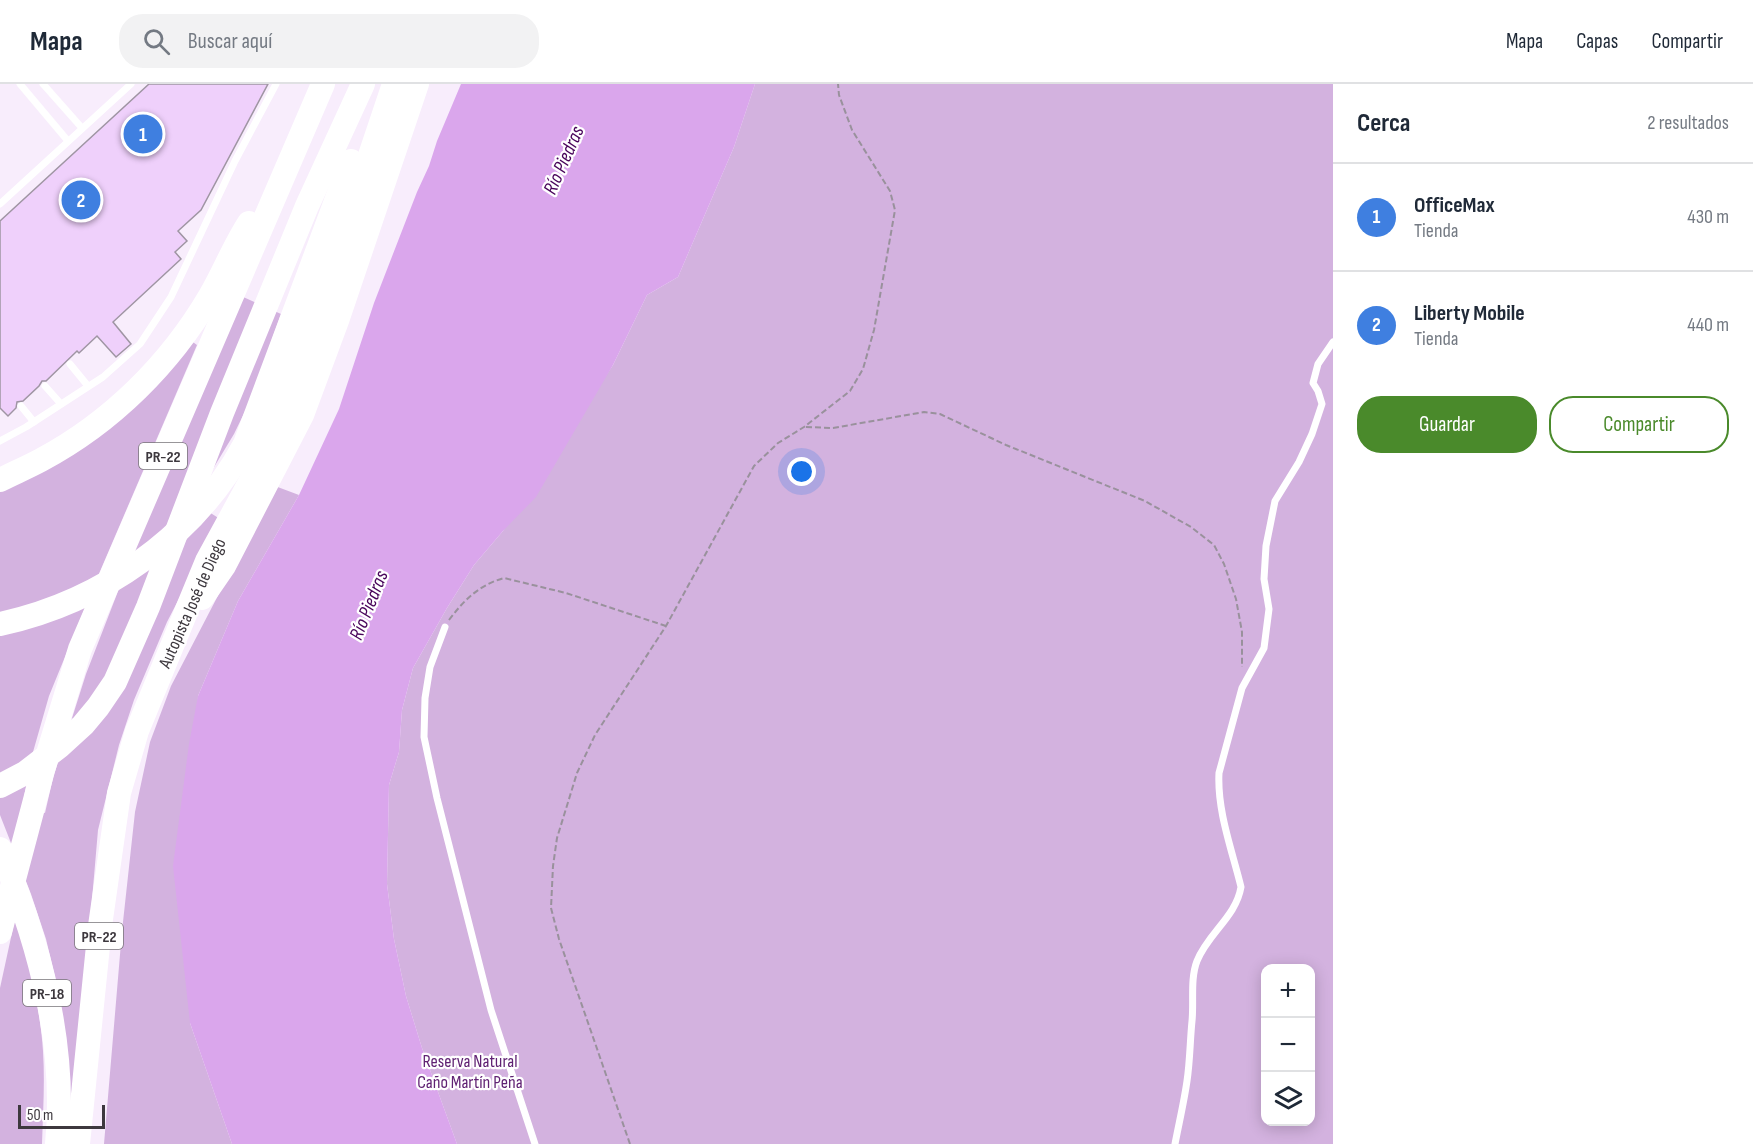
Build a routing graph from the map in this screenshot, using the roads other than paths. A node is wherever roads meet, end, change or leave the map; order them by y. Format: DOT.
graph roads {
  1 [pos="20,84"];
  2 [pos="43,84"];
  3 [pos="131,84"];
  4 [pos="276,84"];
  5 [pos="323,84"];
  6 [pos="363,84"];
  7 [pos="382,84"];
  8 [pos="394,84"];
  9 [pos="417,84"];
  10 [pos="82,128"];
  11 [pos="68,141"];
  12 [pos="296,147"];
  13 [pos="0,204"];
  14 [pos="1333,342"];
  15 [pos="70,364"];
  16 [pos="45,386"];
  17 [pos="88,386"];
  18 [pos="61,404"];
  19 [pos="21,406"];
  20 [pos="34,422"];
  21 [pos="0,441"];
  22 [pos="0,480"];
  23 [pos="7,622"];
  24 [pos="445,627"];
  25 [pos="174,640"];
  26 [pos="0,786"];
  27 [pos="0,849"];
  28 [pos="0,932"];
  29 [pos="57,1144"];
  30 [pos="78,1144"];
  31 [pos="535,1144"];
  32 [pos="1175,1144"];
  1 -- 11 [label="lane"];
  2 -- 10 [label="lane"];
  3 -- 10 [label="lane"];
  4 -- 17 [label="lane"];
  5 -- 12 [label="highway, PR-22"];
  6 -- 26 [label="highway"];
  7 -- 23 [label="highway"];
  8 -- 25 [label="highway, Autopista José de Diego / PR-22"];
  9 -- 25 [label="highway"];
  10 -- 11 [label="lane"];
  11 -- 13 [label="lane"];
  12 -- 22 [label="highway"];
  12 -- 28 [label="highway, PR-22"];
  14 -- 32 [label="lane"];
  15 -- 17 [label="lane"];
  16 -- 18 [label="lane"];
  17 -- 18 [label="lane"];
  18 -- 20 [label="lane"];
  19 -- 20 [label="lane"];
  20 -- 21 [label="lane"];
  24 -- 31 [label="lane"];
  25 -- 30 [label="highway, Autopista José de Diego / PR-22"];
  27 -- 29 [label="highway, PR-18"];
}
